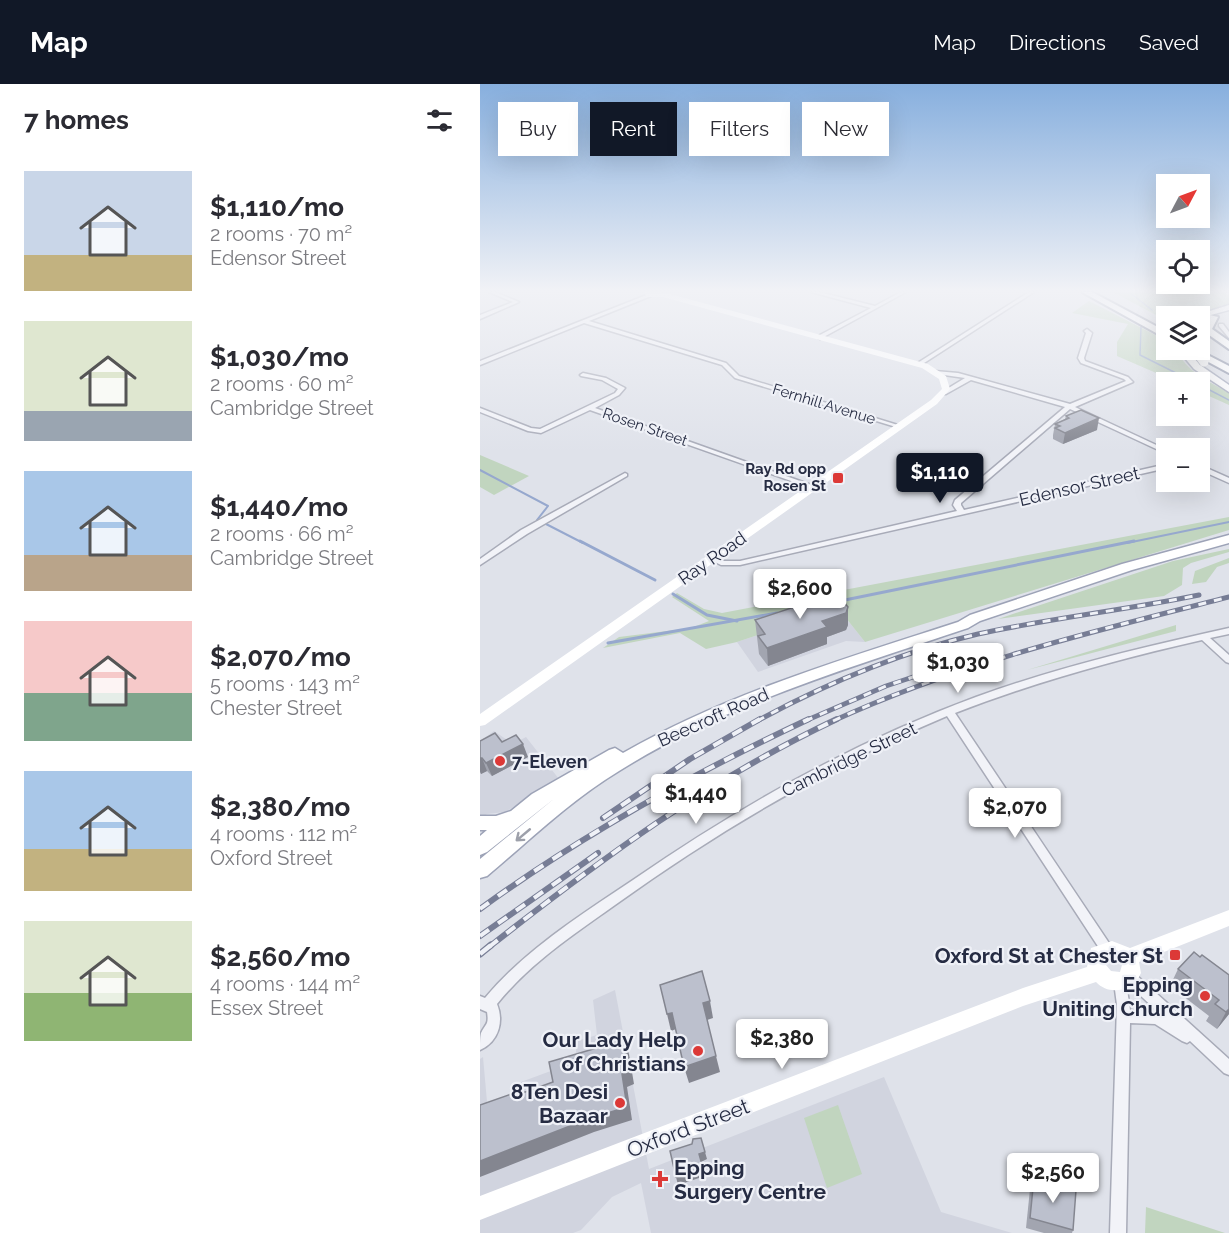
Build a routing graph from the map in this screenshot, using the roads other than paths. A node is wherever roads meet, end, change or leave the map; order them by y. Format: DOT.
graph roads {
  1 [pos="519,346"];
  2 [pos="664,346"];
  3 [pos="852,346"];
  4 [pos="948,346"];
  5 [pos="1085,346"];
  6 [pos="1210,351"];
  7 [pos="482,360"];
  8 [pos="1196,360"];
  9 [pos="1201,360"];
  10 [pos="1207,360"];
  11 [pos="1229,361"];
  12 [pos="919,364"];
  13 [pos="1229,370"];
  14 [pos="937,372"];
  15 [pos="583,375"];
  16 [pos="970,378"];
  17 [pos="1229,381"];
  18 [pos="1229,389"];
  19 [pos="944,393"];
  20 [pos="1069,407"];
  21 [pos="590,408"];
  22 [pos="480,410"];
  23 [pos="898,426"];
  24 [pos="1156,447"];
  25 [pos="1156,468"];
  26 [pos="1210,472"];
  27 [pos="624,475"];
  28 [pos="1229,481"];
  29 [pos="813,487"];
  30 [pos="962,512"];
  31 [pos="1229,539"];
  32 [pos="711,558"];
  33 [pos="480,563"];
  34 [pos="975,618"];
  35 [pos="1229,631"];
  36 [pos="1204,638"];
  37 [pos="1229,660"];
  38 [pos="949,712"];
  39 [pos="480,721"];
  40 [pos="527,808"];
  41 [pos="480,823"];
  42 [pos="483,858"];
  43 [pos="1229,918"];
  44 [pos="1107,950"];
  45 [pos="1099,972"];
  46 [pos="1126,972"];
  47 [pos="484,1003"];
  48 [pos="1124,1016"];
  49 [pos="480,1043"];
  50 [pos="1229,1068"];
  51 [pos="480,1208"];
  52 [pos="1118,1233"];
  1 -- 7 [label="street"];
  2 -- 23 [label="street, Fernhill Avenue"];
  3 -- 12 [label="street"];
  4 -- 12 [label="street"];
  5 -- 20 [label="street"];
  6 -- 11 [label="highway"];
  8 -- 18 [label="main road"];
  9 -- 17 [label="main road, bridge"];
  10 -- 13 [label="highway"];
  12 -- 14 [label="street"];
  14 -- 16 [label="street"];
  14 -- 19 [label="street"];
  15 -- 21 [label="street"];
  16 -- 19 [label="street, Ray Road"];
  16 -- 20 [label="street"];
  19 -- 23 [label="street, Ray Road"];
  20 -- 24 [label="street"];
  20 -- 30 [label="street"];
  21 -- 22 [label="street, Rosen Street"];
  21 -- 29 [label="street, Rosen Street"];
  23 -- 29 [label="street, Ray Road"];
  25 -- 30 [label="street, Edensor Street"];
  26 -- 28 [label="street"];
  27 -- 33 [label="street"];
  29 -- 32 [label="street, Ray Road"];
  30 -- 32 [label="street, Edensor Street"];
  31 -- 34 [label="main road, Beecroft Road"];
  32 -- 39 [label="street, Ray Road"];
  34 -- 40 [label="main road, Beecroft Road"];
  34 -- 42 [label="main road, Beecroft Road, one-way"];
  35 -- 36 [label="street, Cambridge Street"];
  36 -- 37 [label="street"];
  36 -- 38 [label="street, Cambridge Street"];
  38 -- 44 [label="street"];
  38 -- 47 [label="street, Cambridge Street"];
  40 -- 41 [label="main road"];
  40 -- 42 [label="main road, Beecroft Road"];
  43 -- 46 [label="street"];
  44 -- 45 [label="street"];
  44 -- 46 [label="street"];
  45 -- 46 [label="street"];
  45 -- 51 [label="street, Oxford Street"];
  46 -- 48 [label="street"];
  46 -- 50 [label="street"];
  47 -- 49 [label="street, Cambridge Street"];
  48 -- 50 [label="street"];
  48 -- 52 [label="street"];
}
